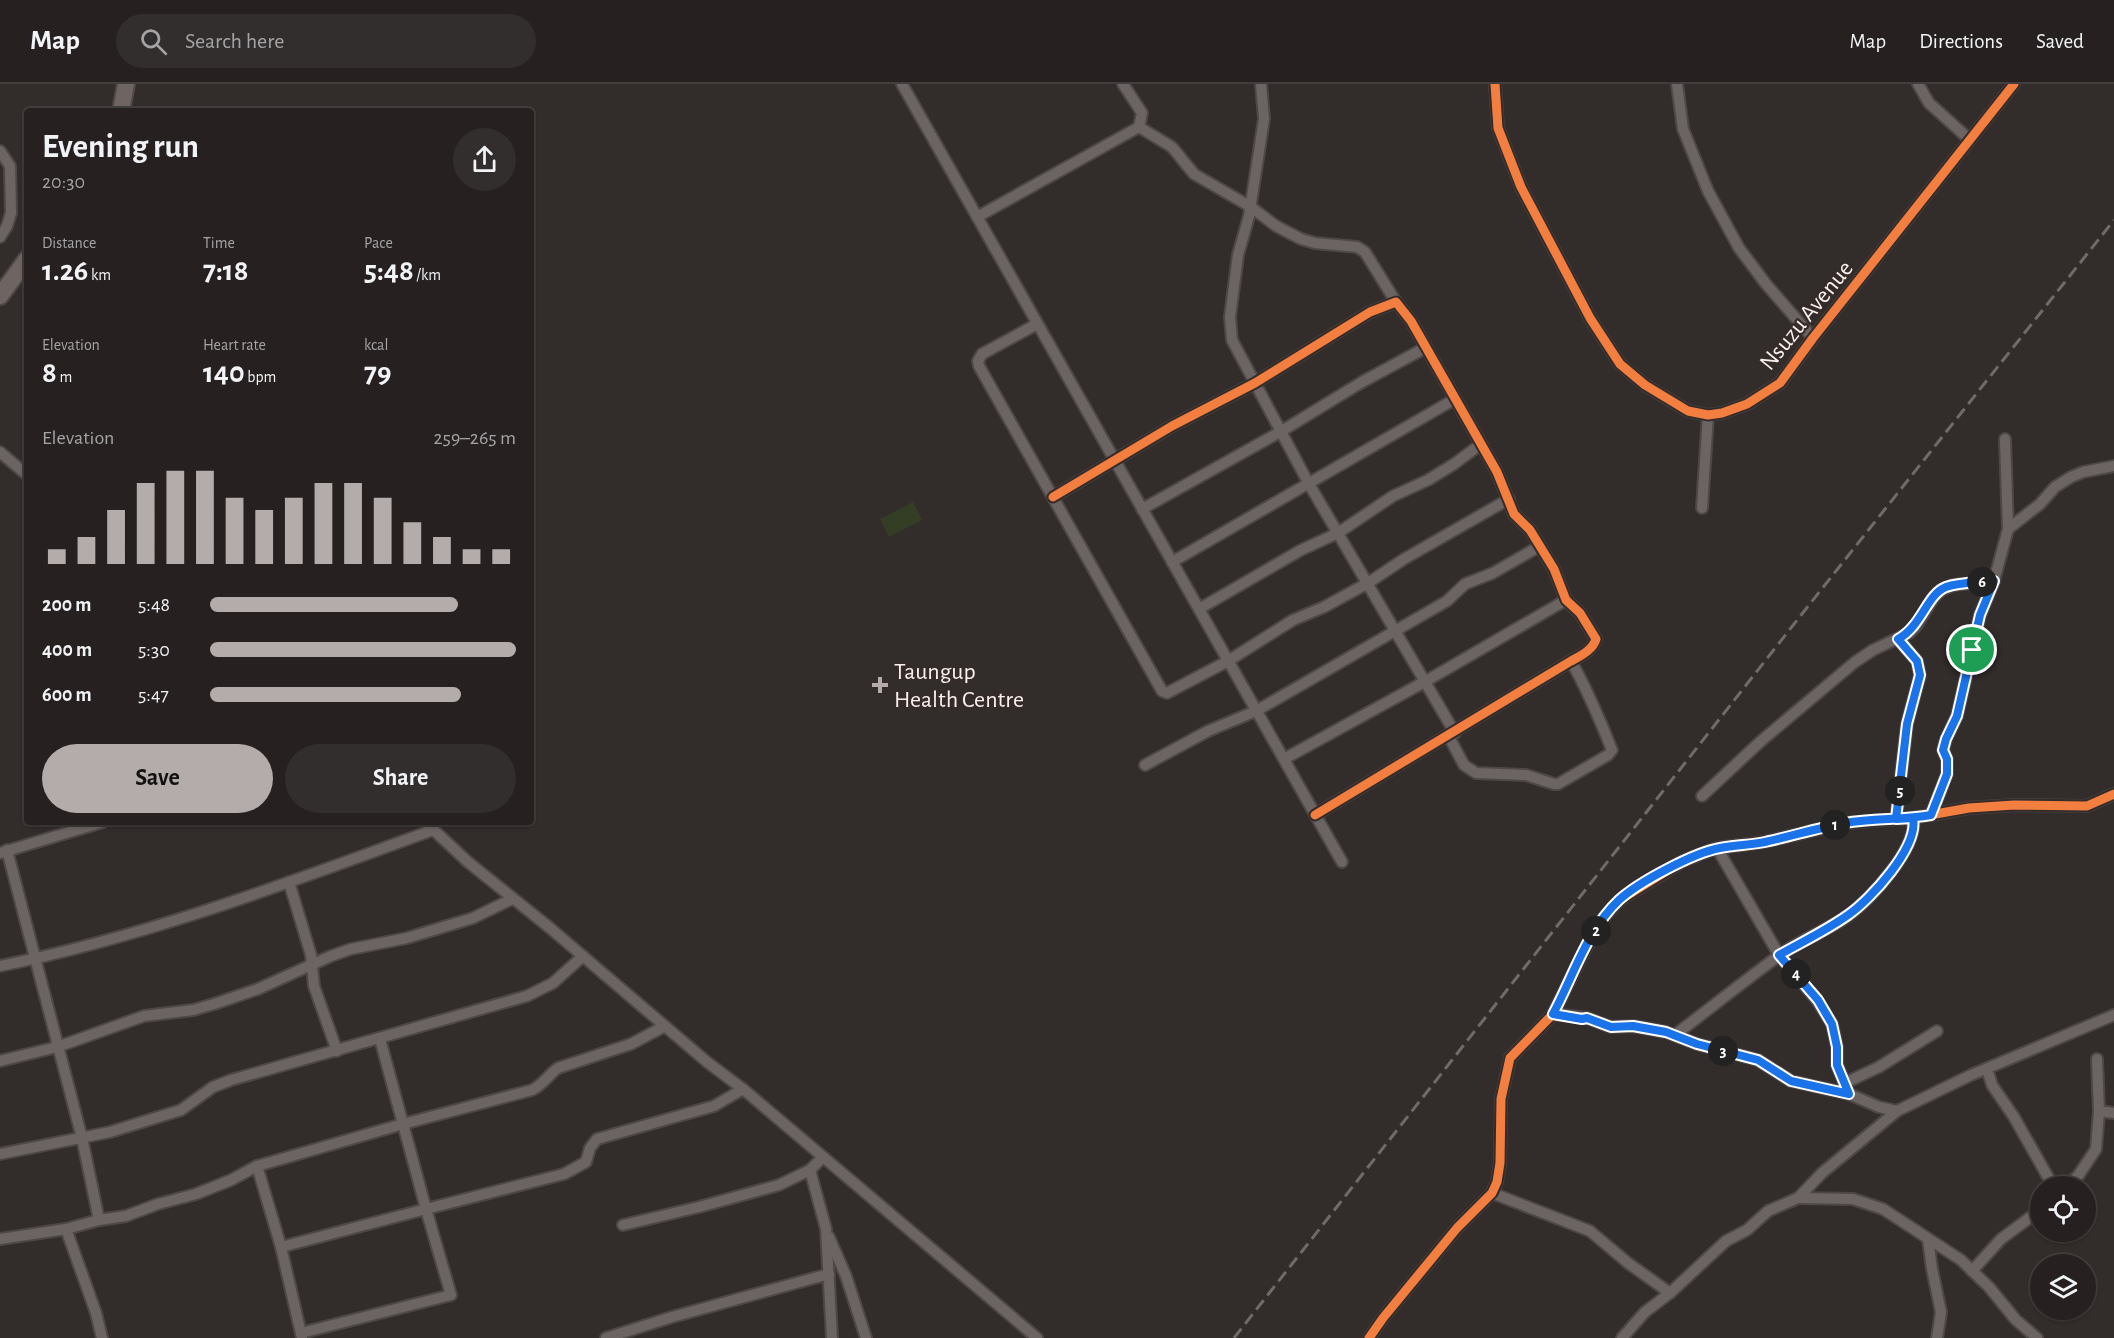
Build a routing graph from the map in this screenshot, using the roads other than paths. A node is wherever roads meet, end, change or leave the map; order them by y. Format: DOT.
graph roads {
  1 [pos="126,84"];
  2 [pos="902,84"];
  3 [pos="1123,84"];
  4 [pos="1261,84"];
  5 [pos="1495,84"];
  6 [pos="1677,84"];
  7 [pos="1918,84"];
  8 [pos="2014,84"];
  9 [pos="122,108"];
  10 [pos="1139,128"];
  11 [pos="1969,140"];
  12 [pos="0,151"];
  13 [pos="1251,207"];
  14 [pos="977,217"];
  15 [pos="0,237"];
  16 [pos="24,264"];
  17 [pos="0,296"];
  18 [pos="1396,302"];
  19 [pos="1037,324"];
  20 [pos="1813,338"];
  21 [pos="1425,348"];
  22 [pos="1255,383"];
  23 [pos="1455,399"];
  24 [pos="1708,415"];
  25 [pos="1280,432"];
  26 [pos="2005,439"];
  27 [pos="1481,444"];
  28 [pos="0,452"];
  29 [pos="1114,460"];
  30 [pos="2114,466"];
  31 [pos="24,472"];
  32 [pos="1309,484"];
  33 [pos="1053,497"];
  34 [pos="1509,500"];
  35 [pos="1702,508"];
  36 [pos="1142,509"];
  37 [pos="2008,529"];
  38 [pos="1338,533"];
  39 [pos="1540,546"];
  40 [pos="1172,562"];
  41 [pos="1994,581"];
  42 [pos="1368,583"];
  43 [pos="1566,600"];
  44 [pos="1198,609"];
  45 [pos="1396,630"];
  46 [pos="1898,639"];
  47 [pos="1228,661"];
  48 [pos="1571,662"];
  49 [pos="1426,681"];
  50 [pos="1256,711"];
  51 [pos="1452,734"];
  52 [pos="1284,759"];
  53 [pos="1145,765"];
  54 [pos="2114,794"];
  55 [pos="1702,796"];
  56 [pos="1315,815"];
  57 [pos="1931,815"];
  58 [pos="1913,818"];
  59 [pos="1896,819"];
  60 [pos="93,825"];
  61 [pos="429,826"];
  62 [pos="1717,848"];
  63 [pos="4,852"];
  64 [pos="1342,862"];
  65 [pos="289,882"];
  66 [pos="512,899"];
  67 [pos="1779,955"];
  68 [pos="583,956"];
  69 [pos="34,960"];
  70 [pos="311,965"];
  71 [pos="0,966"];
  72 [pos="1553,1014"];
  73 [pos="2114,1015"];
  74 [pos="665,1026"];
  75 [pos="1937,1031"];
  76 [pos="1675,1035"];
  77 [pos="380,1039"];
  78 [pos="57,1047"];
  79 [pos="337,1051"];
  80 [pos="2097,1059"];
  81 [pos="0,1061"];
  82 [pos="1987,1069"];
  83 [pos="1847,1088"];
  84 [pos="743,1089"];
  85 [pos="1897,1111"];
  86 [pos="2099,1111"];
  87 [pos="2114,1113"];
  88 [pos="403,1124"];
  89 [pos="82,1138"];
  90 [pos="0,1155"];
  91 [pos="823,1157"];
  92 [pos="257,1166"];
  93 [pos="810,1170"];
  94 [pos="2047,1176"];
  95 [pos="2076,1176"];
  96 [pos="1492,1193"];
  97 [pos="1798,1198"];
  98 [pos="426,1209"];
  99 [pos="2030,1217"];
  100 [pos="99,1220"];
  101 [pos="623,1225"];
  102 [pos="66,1229"];
  103 [pos="826,1229"];
  104 [pos="0,1239"];
  105 [pos="1928,1239"];
  106 [pos="281,1247"];
  107 [pos="1972,1271"];
  108 [pos="829,1274"];
  109 [pos="1670,1293"];
  110 [pos="302,1336"];
  111 [pos="102,1338"];
  112 [pos="606,1338"];
  113 [pos="832,1338"];
  114 [pos="866,1338"];
  115 [pos="1037,1338"];
  116 [pos="1370,1338"];
  117 [pos="1622,1338"];
  118 [pos="1937,1338"];
  119 [pos="2037,1338"];
  1 -- 9 [label="main road"];
  2 -- 14 [label="street"];
  3 -- 10 [label="street"];
  4 -- 13 [label="street"];
  5 -- 24 [label="street"];
  6 -- 20 [label="street"];
  7 -- 11 [label="street"];
  8 -- 11 [label="street, Nsuzu Avenue"];
  10 -- 13 [label="street"];
  10 -- 14 [label="street"];
  11 -- 20 [label="street, Nsuzu Avenue"];
  12 -- 15 [label="street"];
  13 -- 18 [label="street"];
  13 -- 22 [label="street"];
  14 -- 19 [label="street"];
  16 -- 17 [label="main road"];
  18 -- 21 [label="street"];
  18 -- 22 [label="street"];
  19 -- 29 [label="street"];
  19 -- 33 [label="street"];
  20 -- 24 [label="street, Nsuzu Avenue"];
  21 -- 23 [label="street"];
  21 -- 25 [label="street"];
  22 -- 25 [label="street"];
  22 -- 29 [label="street"];
  23 -- 27 [label="street"];
  23 -- 32 [label="street"];
  24 -- 35 [label="street"];
  25 -- 32 [label="street"];
  25 -- 36 [label="street"];
  26 -- 37 [label="street"];
  27 -- 34 [label="street"];
  27 -- 38 [label="street"];
  28 -- 31 [label="street"];
  29 -- 33 [label="street"];
  29 -- 36 [label="street"];
  30 -- 37 [label="street"];
  32 -- 38 [label="street"];
  32 -- 40 [label="street"];
  33 -- 47 [label="street"];
  34 -- 39 [label="street"];
  34 -- 42 [label="street"];
  36 -- 40 [label="street"];
  37 -- 41 [label="street"];
  38 -- 42 [label="street"];
  38 -- 44 [label="street"];
  39 -- 43 [label="street"];
  39 -- 45 [label="street"];
  40 -- 44 [label="street"];
  41 -- 46 [label="street"];
  41 -- 57 [label="street"];
  42 -- 45 [label="street"];
  42 -- 47 [label="street"];
  43 -- 48 [label="street"];
  43 -- 49 [label="street"];
  44 -- 47 [label="street"];
  45 -- 49 [label="street"];
  45 -- 50 [label="street"];
  46 -- 55 [label="street"];
  46 -- 59 [label="street"];
  47 -- 50 [label="street"];
  48 -- 51 [label="street"];
  48 -- 51 [label="street"];
  49 -- 51 [label="street"];
  49 -- 52 [label="street"];
  50 -- 52 [label="street"];
  50 -- 53 [label="street"];
  51 -- 56 [label="street"];
  52 -- 56 [label="street"];
  54 -- 57 [label="street"];
  56 -- 64 [label="street"];
  57 -- 58 [label="street"];
  58 -- 59 [label="street"];
  58 -- 67 [label="street"];
  59 -- 62 [label="street"];
  60 -- 63 [label="street"];
  61 -- 65 [label="street"];
  61 -- 66 [label="street"];
  62 -- 67 [label="street"];
  62 -- 72 [label="street"];
  63 -- 69 [label="street"];
  65 -- 69 [label="street"];
  65 -- 70 [label="street"];
  66 -- 68 [label="street"];
  66 -- 70 [label="street"];
  67 -- 76 [label="street"];
  67 -- 83 [label="street"];
  68 -- 74 [label="street"];
  68 -- 77 [label="street"];
  69 -- 71 [label="street"];
  69 -- 78 [label="street"];
  70 -- 78 [label="street"];
  70 -- 79 [label="street"];
  72 -- 76 [label="street"];
  72 -- 96 [label="street"];
  73 -- 82 [label="street"];
  74 -- 84 [label="street"];
  74 -- 88 [label="street"];
  75 -- 83 [label="street"];
  76 -- 83 [label="street"];
  77 -- 79 [label="street"];
  77 -- 88 [label="street"];
  78 -- 81 [label="street"];
  78 -- 89 [label="street"];
  79 -- 89 [label="street"];
  80 -- 86 [label="street"];
  82 -- 85 [label="street"];
  82 -- 94 [label="street"];
  83 -- 85 [label="street"];
  84 -- 91 [label="street"];
  84 -- 98 [label="street"];
  85 -- 97 [label="street"];
  86 -- 87 [label="street"];
  86 -- 95 [label="street"];
  88 -- 92 [label="street"];
  88 -- 98 [label="street"];
  89 -- 90 [label="street"];
  89 -- 100 [label="street"];
  91 -- 93 [label="street"];
  91 -- 115 [label="street"];
  92 -- 100 [label="street"];
  92 -- 106 [label="street"];
  93 -- 101 [label="street"];
  93 -- 103 [label="street"];
  96 -- 109 [label="street"];
  96 -- 116 [label="street"];
  97 -- 105 [label="street"];
  97 -- 109 [label="street"];
  98 -- 106 [label="street"];
  98 -- 110 [label="street"];
  99 -- 107 [label="street"];
  100 -- 102 [label="street"];
  102 -- 104 [label="street"];
  102 -- 111 [label="street"];
  103 -- 108 [label="street"];
  103 -- 114 [label="street"];
  105 -- 107 [label="street"];
  105 -- 118 [label="street"];
  106 -- 110 [label="street"];
  107 -- 119 [label="street"];
  108 -- 112 [label="street"];
  108 -- 113 [label="street"];
  109 -- 117 [label="street"];
}
